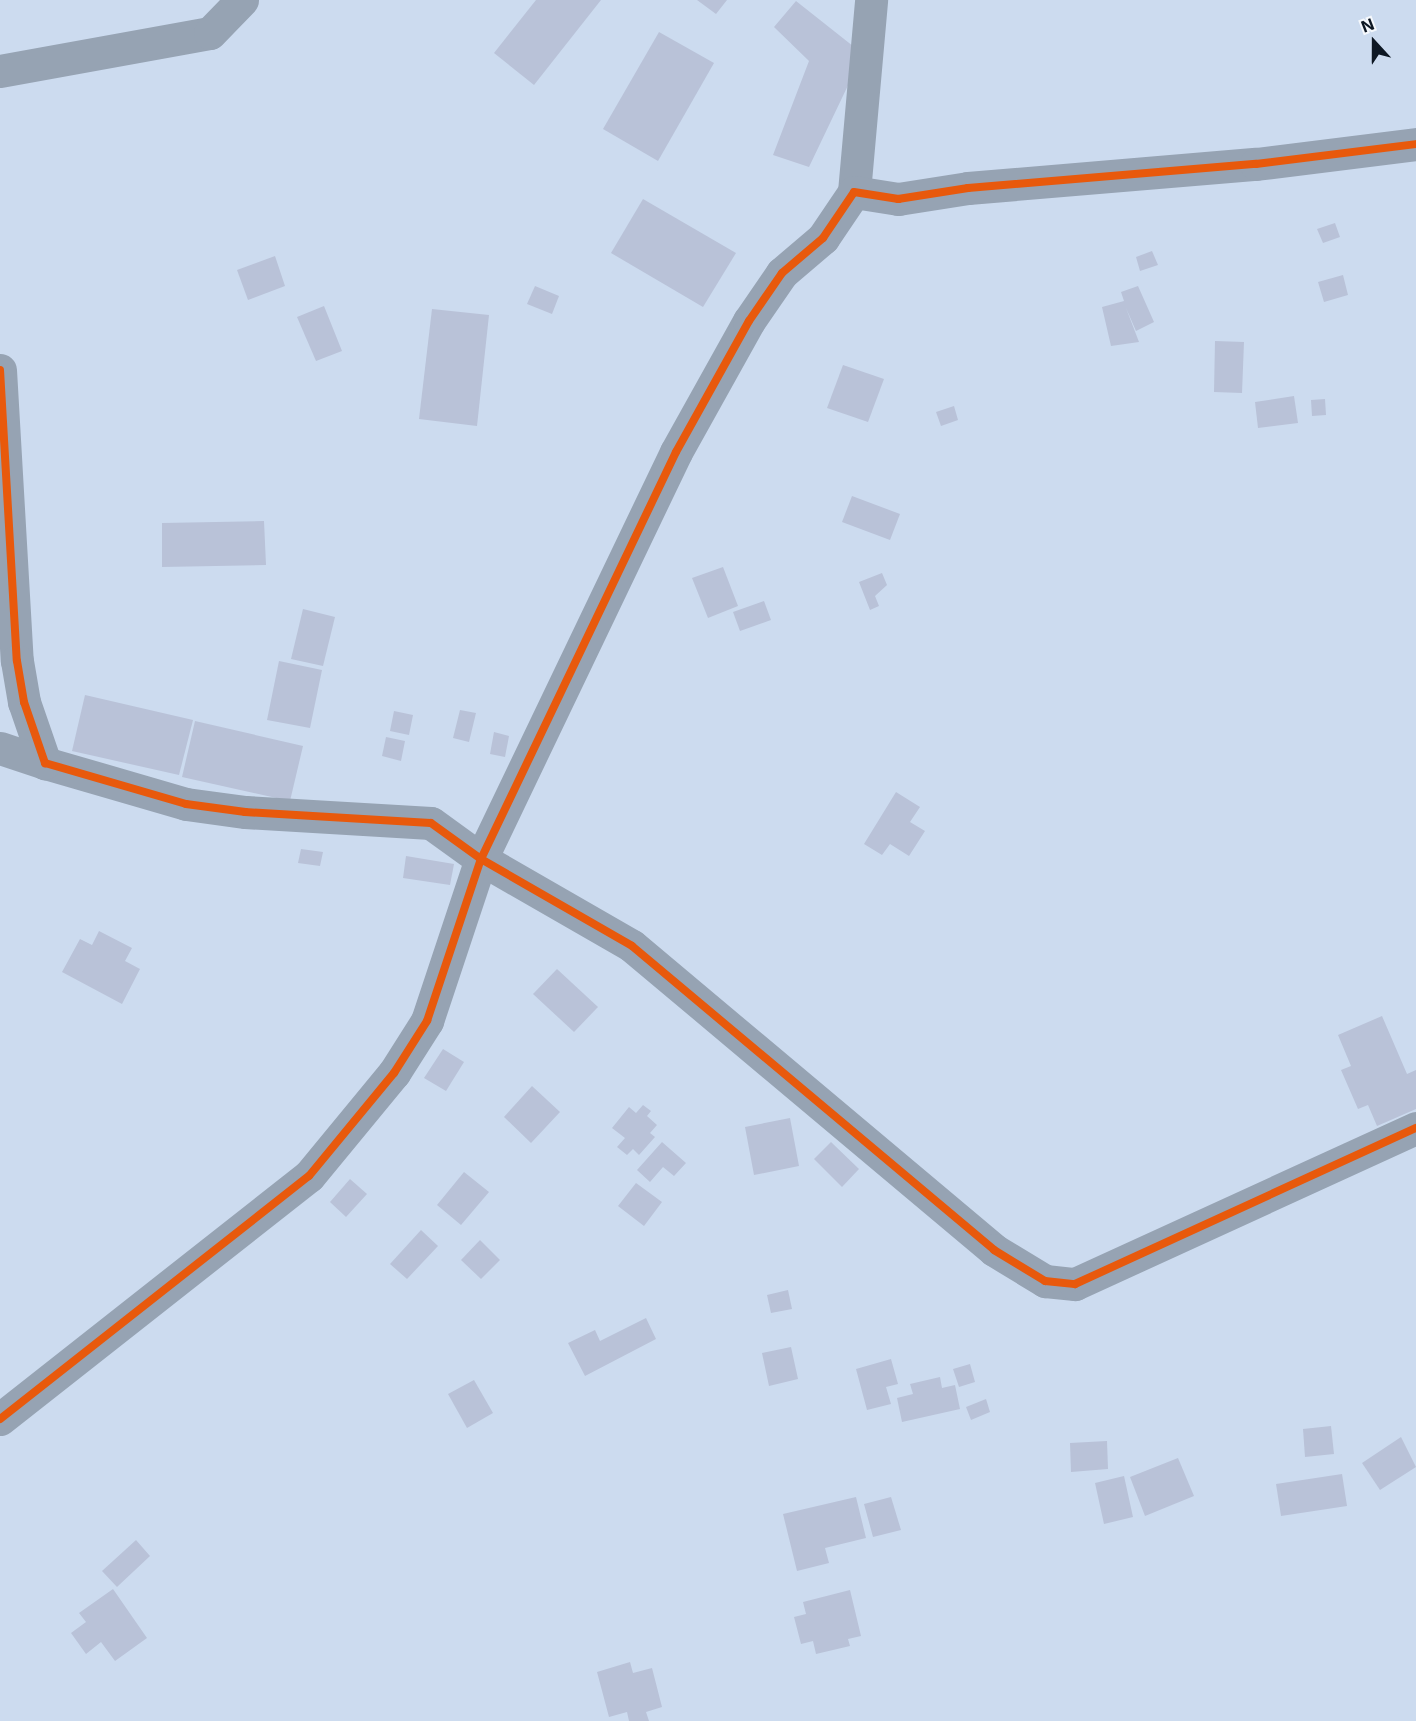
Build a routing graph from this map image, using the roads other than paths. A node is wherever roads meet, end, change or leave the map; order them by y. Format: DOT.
graph roads {
  1 [pos="242,0"];
  2 [pos="872,0"];
  3 [pos="0,71"];
  4 [pos="1416,144"];
  5 [pos="854,192"];
  6 [pos="0,370"];
  7 [pos="0,748"];
  8 [pos="45,763"];
  9 [pos="481,859"];
  10 [pos="1416,1128"];
  11 [pos="0,1419"];
  1 -- 3 [label="street"];
  2 -- 5 [label="street"];
  4 -- 5 [label="street"];
  5 -- 9 [label="street"];
  6 -- 8 [label="street"];
  7 -- 8 [label="street"];
  8 -- 9 [label="street"];
  9 -- 10 [label="street"];
  9 -- 11 [label="street"];
}
